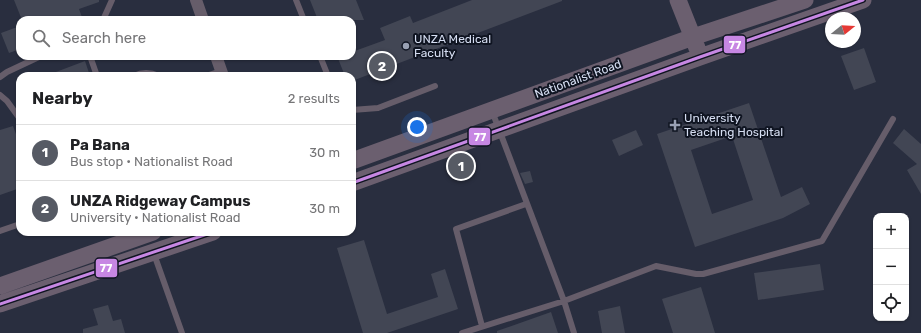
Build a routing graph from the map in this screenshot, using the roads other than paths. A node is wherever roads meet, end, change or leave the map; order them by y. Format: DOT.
graph roads {
  1 [pos="112,0"];
  2 [pos="196,0"];
  3 [pos="296,0"];
  4 [pos="678,0"];
  5 [pos="805,0"];
  6 [pos="863,0"];
  7 [pos="106,16"];
  8 [pos="202,16"];
  9 [pos="302,16"];
  10 [pos="693,37"];
  11 [pos="700,57"];
  12 [pos="32,60"];
  13 [pos="91,60"];
  14 [pos="217,60"];
  15 [pos="322,60"];
  16 [pos="96,72"];
  17 [pos="221,72"];
  18 [pos="326,72"];
  19 [pos="0,77"];
  20 [pos="435,86"];
  21 [pos="0,95"];
  22 [pos="356,110"];
  23 [pos="492,111"];
  24 [pos="16,113"];
  25 [pos="893,119"];
  26 [pos="498,130"];
  27 [pos="356,160"];
  28 [pos="356,181"];
  29 [pos="526,204"];
  30 [pos="16,225"];
  31 [pos="0,231"];
  32 [pos="142,236"];
  33 [pos="200,236"];
  34 [pos="154,252"];
  35 [pos="0,286"];
  36 [pos="564,301"];
  37 [pos="0,304"];
  38 [pos="482,326"];
  39 [pos="182,333"];
  40 [pos="462,333"];
  41 [pos="574,333"];
  1 -- 7 [label="lane"];
  2 -- 8 [label="street"];
  3 -- 9 [label="lane"];
  4 -- 10 [label="main road"];
  5 -- 10 [label="main road, Nationalist Road"];
  6 -- 11 [label="main road, Nationalist Road"];
  10 -- 11 [label="main road"];
  10 -- 23 [label="main road, Nationalist Road"];
  11 -- 26 [label="main road, Nationalist Road"];
  12 -- 19 [label="lane"];
  13 -- 16 [label="lane"];
  14 -- 17 [label="street"];
  15 -- 18 [label="lane"];
  20 -- 22 [label="lane"];
  21 -- 24 [label="lane"];
  23 -- 26 [label="lane"];
  23 -- 27 [label="main road, Nationalist Road"];
  25 -- 36 [label="lane"];
  26 -- 28 [label="main road, Nationalist Road"];
  26 -- 29 [label="lane"];
  29 -- 36 [label="lane"];
  29 -- 38 [label="lane"];
  30 -- 31 [label="lane"];
  32 -- 35 [label="main road"];
  33 -- 34 [label="main road"];
  34 -- 37 [label="main road"];
  34 -- 39 [label="lane"];
  36 -- 38 [label="lane"];
  36 -- 41 [label="lane"];
  38 -- 40 [label="lane"];
}
